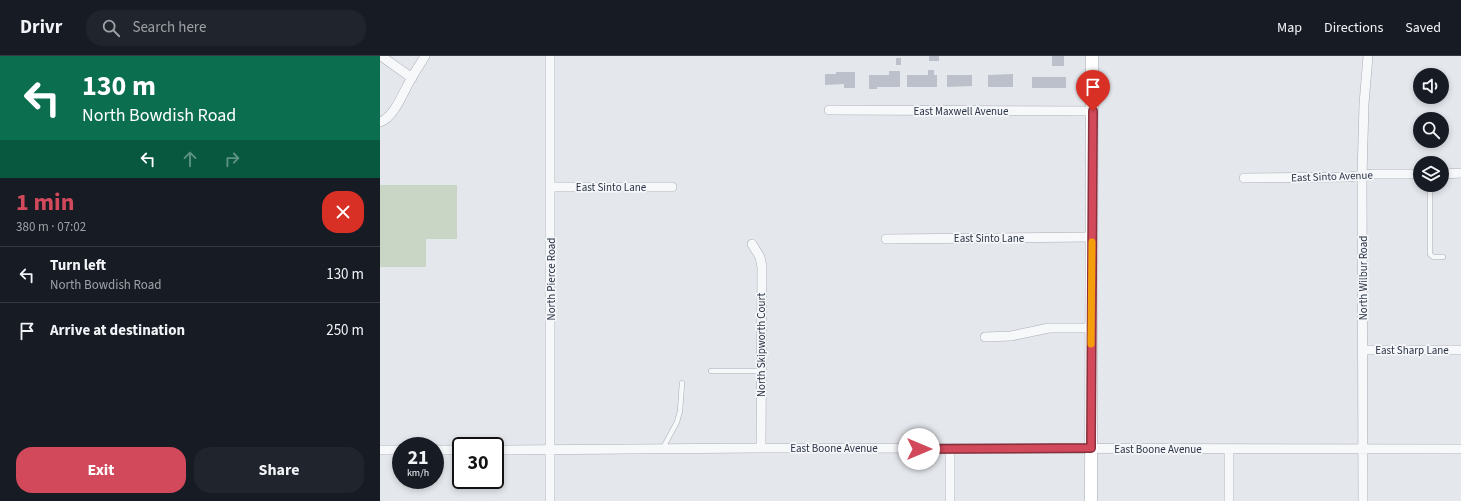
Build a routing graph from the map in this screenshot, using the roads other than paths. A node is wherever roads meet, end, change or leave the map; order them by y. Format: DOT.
graph roads {
  1 [pos="381,56"];
  2 [pos="425,56"];
  3 [pos="550,56"];
  4 [pos="1092,56"];
  5 [pos="1368,56"];
  6 [pos="412,78"];
  7 [pos="829,110"];
  8 [pos="1093,111"];
  9 [pos="380,122"];
  10 [pos="1461,173"];
  11 [pos="1413,174"];
  12 [pos="1449,174"];
  13 [pos="1362,176"];
  14 [pos="1244,178"];
  15 [pos="550,187"];
  16 [pos="672,187"];
  17 [pos="1430,192"];
  18 [pos="1092,238"];
  19 [pos="886,239"];
  20 [pos="752,244"];
  21 [pos="1443,257"];
  22 [pos="1091,328"];
  23 [pos="985,337"];
  24 [pos="1363,350"];
  25 [pos="1461,350"];
  26 [pos="711,371"];
  27 [pos="761,371"];
  28 [pos="682,383"];
  29 [pos="663,448"];
  30 [pos="761,448"];
  31 [pos="1091,448"];
  32 [pos="1363,448"];
  33 [pos="950,449"];
  34 [pos="1228,449"];
  35 [pos="1461,449"];
  36 [pos="380,450"];
  37 [pos="392,450"];
  38 [pos="504,450"];
  39 [pos="550,450"];
  40 [pos="550,501"];
  41 [pos="950,501"];
  42 [pos="1091,501"];
  43 [pos="1229,501"];
  44 [pos="1363,501"];
  1 -- 6 [label="street"];
  2 -- 6 [label="street"];
  3 -- 15 [label="street, North Pierce Road"];
  4 -- 8 [label="street"];
  5 -- 13 [label="street, North Wilbur Road"];
  6 -- 9 [label="street"];
  7 -- 8 [label="street, East Maxwell Avenue"];
  8 -- 18 [label="street"];
  10 -- 12 [label="street"];
  11 -- 13 [label="street, East Sinto Avenue"];
  13 -- 14 [label="street, East Sinto Avenue"];
  13 -- 24 [label="street, North Wilbur Road"];
  15 -- 16 [label="street, East Sinto Lane"];
  15 -- 39 [label="street, North Pierce Road"];
  17 -- 21 [label="lane"];
  18 -- 19 [label="street, East Sinto Lane"];
  18 -- 22 [label="street"];
  20 -- 27 [label="street, North Skipworth Court"];
  22 -- 23 [label="street"];
  22 -- 31 [label="street"];
  24 -- 25 [label="street, East Sharp Lane"];
  24 -- 32 [label="street, North Wilbur Road"];
  26 -- 27 [label="lane"];
  27 -- 30 [label="street, North Skipworth Court"];
  28 -- 29 [label="lane"];
  29 -- 30 [label="street, East Boone Avenue"];
  29 -- 39 [label="street, East Boone Avenue"];
  30 -- 33 [label="street, East Boone Avenue"];
  31 -- 33 [label="street, East Boone Avenue"];
  31 -- 34 [label="street, East Boone Avenue"];
  31 -- 42 [label="street"];
  32 -- 34 [label="street, East Boone Avenue"];
  32 -- 35 [label="street, East Boone Avenue"];
  32 -- 44 [label="street, North Wilbur Road"];
  33 -- 41 [label="street"];
  34 -- 43 [label="street"];
  36 -- 37 [label="street"];
  38 -- 39 [label="street, East Boone Avenue"];
  39 -- 40 [label="street, North Pierce Road"];
}
